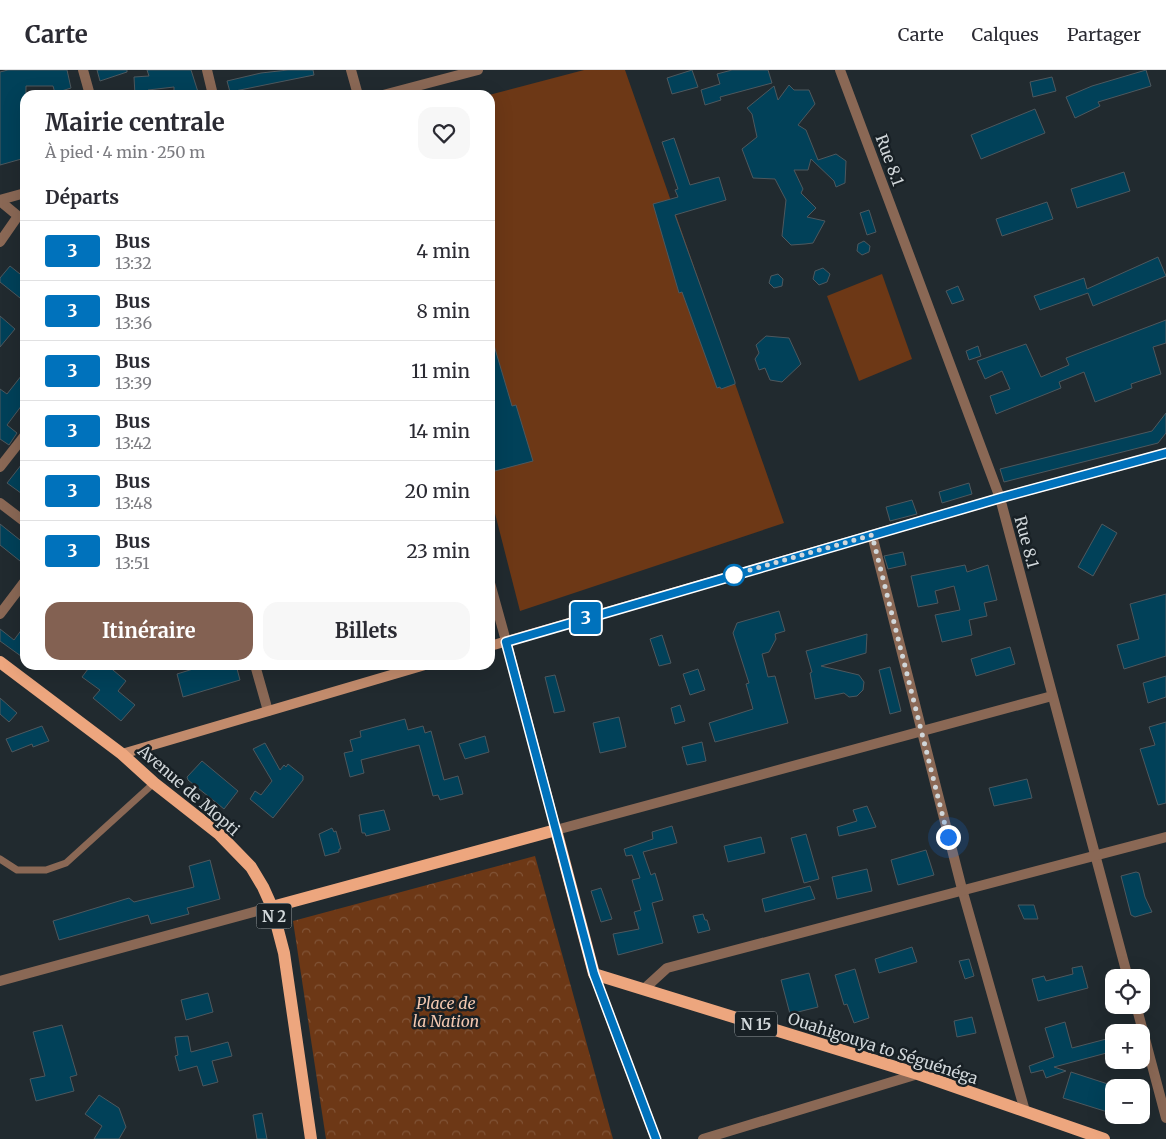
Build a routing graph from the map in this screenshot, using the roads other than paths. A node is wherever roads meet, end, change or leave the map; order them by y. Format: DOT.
graph roads {
  1 [pos="84,70"];
  2 [pos="207,70"];
  3 [pos="351,70"];
  4 [pos="478,70"];
  5 [pos="840,70"];
  6 [pos="89,90"];
  7 [pos="212,90"];
  8 [pos="357,90"];
  9 [pos="401,90"];
  10 [pos="20,194"];
  11 [pos="0,201"];
  12 [pos="0,242"];
  13 [pos="20,441"];
  14 [pos="1166,453"];
  15 [pos="0,467"];
  16 [pos="1000,498"];
  17 [pos="0,503"];
  18 [pos="20,518"];
  19 [pos="872,535"];
  20 [pos="20,588"];
  21 [pos="495,601"];
  22 [pos="0,614"];
  23 [pos="506,642"];
  24 [pos="495,645"];
  25 [pos="0,662"];
  26 [pos="256,670"];
  27 [pos="408,670"];
  28 [pos="1052,696"];
  29 [pos="268,710"];
  30 [pos="921,732"];
  31 [pos="122,754"];
  32 [pos="154,783"];
  33 [pos="556,830"];
  34 [pos="1166,837"];
  35 [pos="1095,854"];
  36 [pos="0,860"];
  37 [pos="962,889"];
  38 [pos="272,907"];
  39 [pos="1126,969"];
  40 [pos="594,974"];
  41 [pos="0,981"];
  42 [pos="644,989"];
  43 [pos="1138,1014"];
  44 [pos="918,1074"];
  45 [pos="1025,1111"];
  46 [pos="1166,1118"];
  47 [pos="311,1139"];
  48 [pos="656,1139"];
  49 [pos="703,1139"];
  50 [pos="1104,1139"];
  1 -- 6 [label="street"];
  2 -- 7 [label="street"];
  3 -- 8 [label="street"];
  4 -- 9 [label="street"];
  5 -- 16 [label="street, Rue 8.1"];
  10 -- 11 [label="street"];
  11 -- 12 [label="street"];
  13 -- 15 [label="street"];
  14 -- 16 [label="main road"];
  16 -- 19 [label="main road"];
  16 -- 28 [label="street, Rue 8.1"];
  17 -- 18 [label="street"];
  19 -- 23 [label="main road"];
  19 -- 30 [label="street"];
  20 -- 22 [label="street"];
  21 -- 23 [label="street"];
  23 -- 24 [label="main road"];
  23 -- 33 [label="main road"];
  25 -- 31 [label="main road, Avenue de Mopti / N 2"];
  26 -- 29 [label="street"];
  27 -- 29 [label="main road"];
  28 -- 30 [label="street"];
  28 -- 35 [label="street, Rue 8.1"];
  29 -- 31 [label="main road"];
  30 -- 33 [label="street"];
  30 -- 37 [label="street"];
  31 -- 32 [label="main road, Avenue de Mopti / N 2"];
  32 -- 36 [label="lane"];
  32 -- 38 [label="main road, Avenue de Mopti / N 2"];
  33 -- 38 [label="main road"];
  33 -- 40 [label="main road"];
  34 -- 35 [label="street"];
  35 -- 37 [label="street"];
  35 -- 39 [label="street, Rue 8.1"];
  37 -- 42 [label="street"];
  37 -- 45 [label="street"];
  38 -- 41 [label="street"];
  38 -- 47 [label="main road, Avenue de Mopti / N 2"];
  40 -- 42 [label="main road, Ouahigouya to Séguénéga / N 15"];
  40 -- 48 [label="main road"];
  42 -- 44 [label="main road, Ouahigouya to Séguénéga / N 15"];
  43 -- 46 [label="street"];
  44 -- 45 [label="main road, Ouahigouya to Séguénéga / N 15"];
  44 -- 49 [label="street"];
  45 -- 50 [label="main road, Ouahigouya to Séguénéga / N 15"];
}
